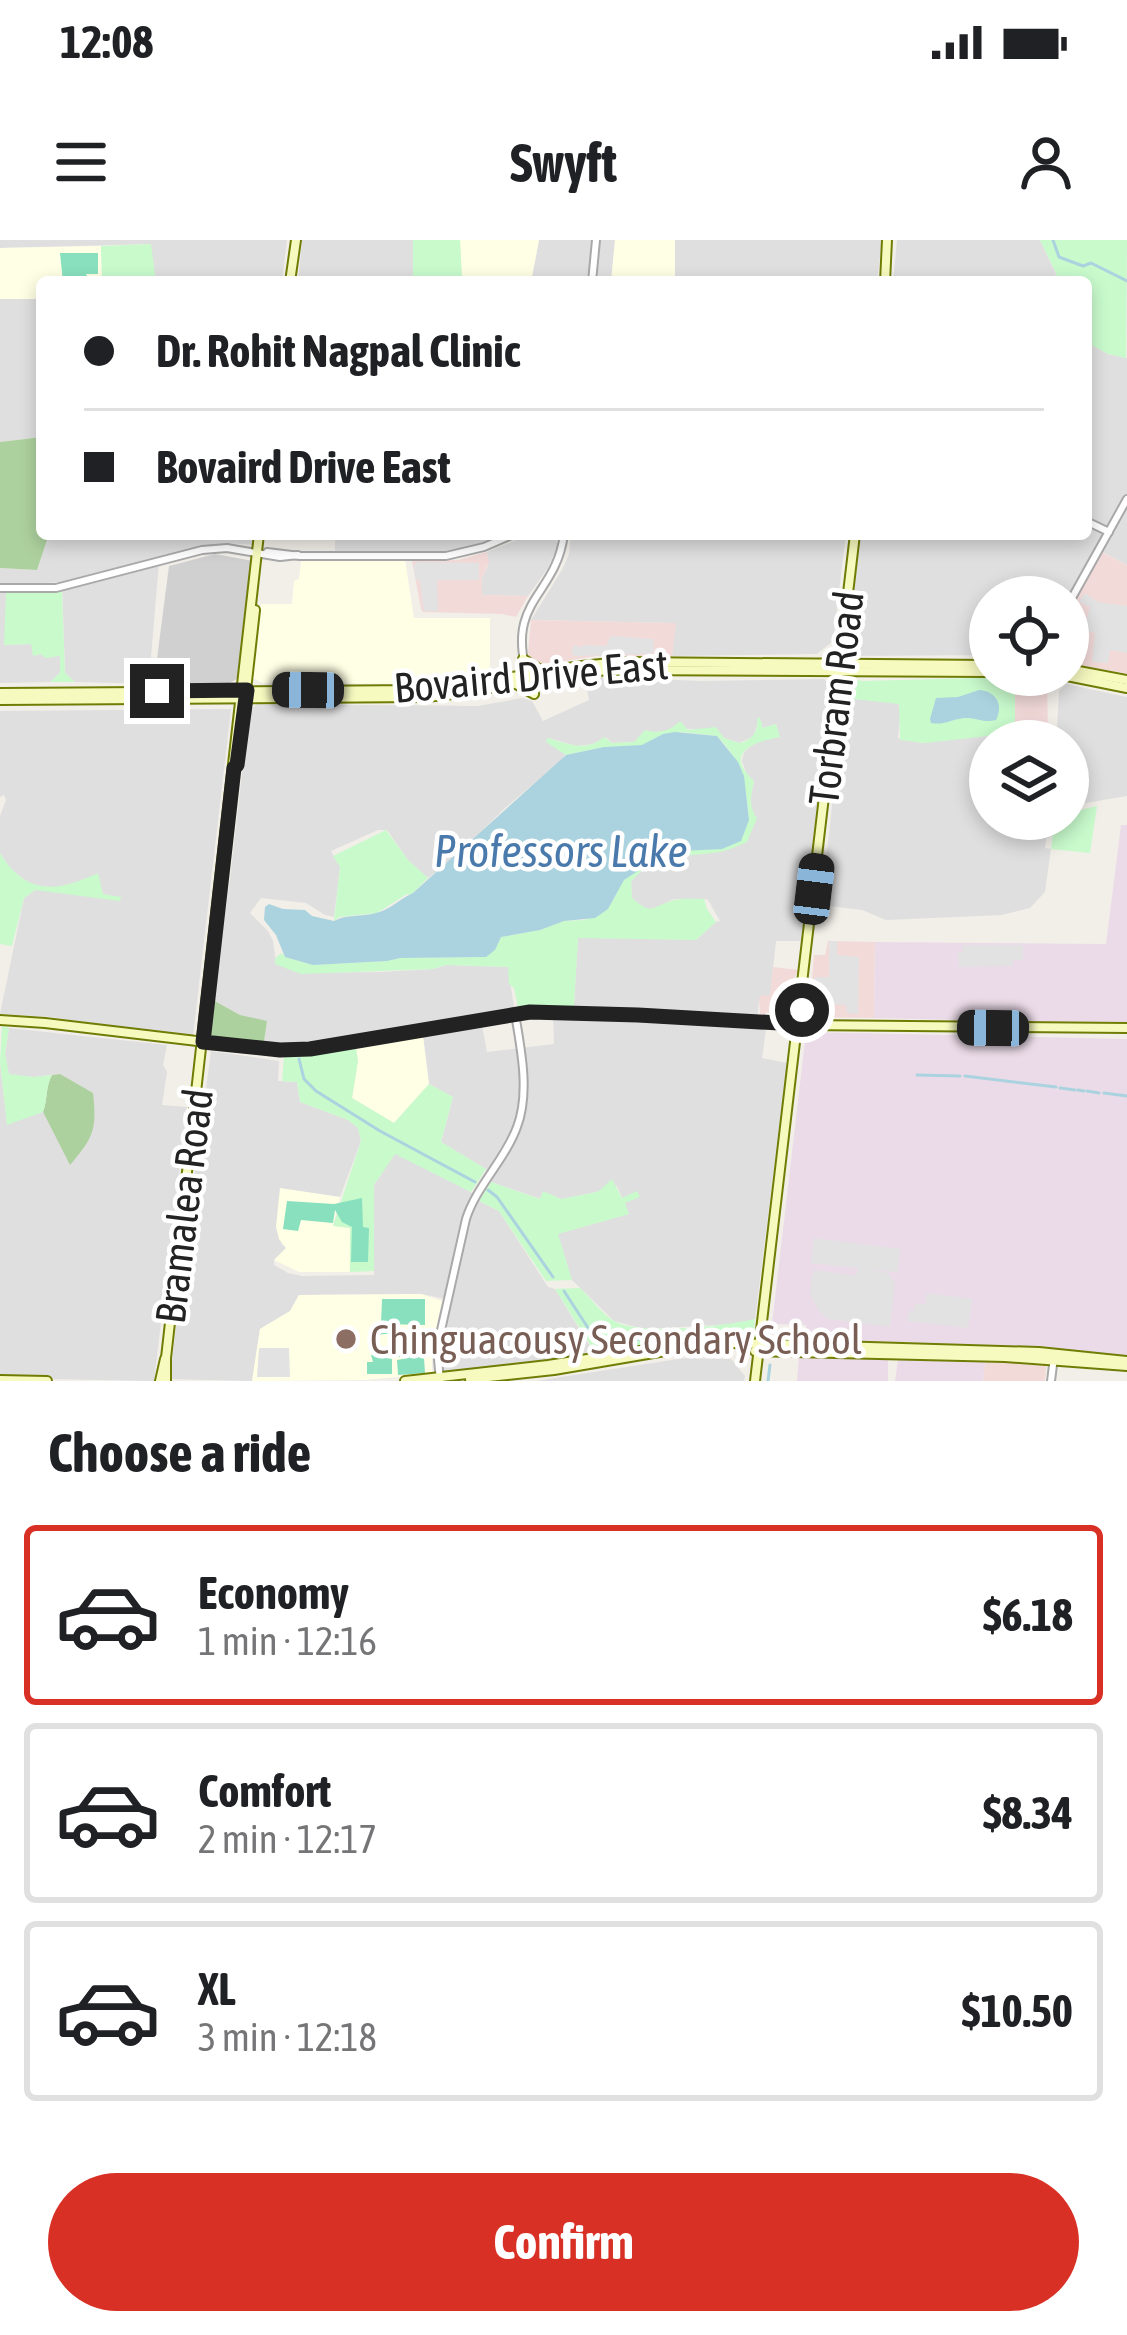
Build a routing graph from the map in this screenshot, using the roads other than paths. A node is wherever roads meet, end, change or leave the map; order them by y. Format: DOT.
graph roads {
  1 [pos="296,240"];
  2 [pos="596,240"];
  3 [pos="890,240"];
  4 [pos="291,276"];
  5 [pos="593,276"];
  6 [pos="886,276"];
  7 [pos="1127,500"];
  8 [pos="1092,524"];
  9 [pos="1109,532"];
  10 [pos="262,540"];
  11 [pos="500,540"];
  12 [pos="563,540"];
  13 [pos="855,540"];
  14 [pos="261,552"];
  15 [pos="1084,576"];
  16 [pos="0,588"];
  17 [pos="843,647"];
  18 [pos="523,659"];
  19 [pos="822,668"];
  20 [pos="840,668"];
  21 [pos="969,668"];
  22 [pos="860,669"];
  23 [pos="543,671"];
  24 [pos="249,674"];
  25 [pos="527,674"];
  26 [pos="1089,675"];
  27 [pos="514,684"];
  28 [pos="1127,684"];
  29 [pos="837,692"];
  30 [pos="243,694"];
  31 [pos="262,694"];
  32 [pos="534,694"];
  33 [pos="0,697"];
  34 [pos="219,698"];
  35 [pos="241,716"];
  36 [pos="515,1014"];
  37 [pos="0,1020"];
  38 [pos="798,1024"];
  39 [pos="1127,1028"];
  40 [pos="203,1042"];
  41 [pos="759,1349"];
  42 [pos="776,1352"];
  43 [pos="1054,1356"];
  44 [pos="1127,1364"];
  45 [pos="757,1367"];
  46 [pos="440,1379"];
  47 [pos="0,1380"];
  48 [pos="47,1381"];
  49 [pos="163,1381"];
  50 [pos="405,1381"];
  51 [pos="451,1381"];
  52 [pos="755,1381"];
  53 [pos="1051,1381"];
  1 -- 4 [label="main road"];
  2 -- 5 [label="street"];
  3 -- 6 [label="main road"];
  7 -- 9 [label="street"];
  8 -- 9 [label="street"];
  9 -- 15 [label="street"];
  10 -- 14 [label="main road, Bramalea Road"];
  11 -- 14 [label="street"];
  12 -- 18 [label="street"];
  13 -- 17 [label="main road, Torbram Road"];
  14 -- 16 [label="street"];
  14 -- 24 [label="main road, Bramalea Road"];
  14 -- 30 [label="main road, Bramalea Road"];
  17 -- 19 [label="main road"];
  17 -- 20 [label="main road, Torbram Road"];
  17 -- 22 [label="main road"];
  18 -- 23 [label="main road"];
  18 -- 25 [label="street"];
  19 -- 20 [label="main road, Bovaird Drive East"];
  19 -- 23 [label="main road, Bovaird Drive East"];
  19 -- 27 [label="main road, Bovaird Drive East"];
  19 -- 29 [label="main road"];
  20 -- 22 [label="main road, Bovaird Drive East"];
  20 -- 29 [label="main road, Torbram Road"];
  21 -- 22 [label="main road, Bovaird Drive East"];
  22 -- 29 [label="main road"];
  23 -- 25 [label="main road, Bovaird Drive East"];
  24 -- 30 [label="main road, Bramalea Road"];
  24 -- 31 [label="main road"];
  25 -- 31 [label="main road, Bovaird Drive East"];
  26 -- 28 [label="main road"];
  27 -- 31 [label="main road, Bovaird Drive East"];
  27 -- 32 [label="main road"];
  29 -- 38 [label="main road, Torbram Road"];
  30 -- 31 [label="main road, Bovaird Drive East"];
  30 -- 33 [label="main road, Bovaird Drive East"];
  30 -- 34 [label="main road, Bovaird Drive East"];
  30 -- 35 [label="main road, Bramalea Road"];
  31 -- 35 [label="main road"];
  33 -- 34 [label="main road, Bovaird Drive East"];
  34 -- 35 [label="main road"];
  35 -- 40 [label="main road, Bramalea Road"];
  36 -- 38 [label="main road"];
  36 -- 40 [label="main road"];
  36 -- 46 [label="street"];
  37 -- 40 [label="main road"];
  38 -- 39 [label="main road"];
  38 -- 41 [label="main road, Torbram Road"];
  40 -- 49 [label="main road, Bramalea Road"];
  41 -- 42 [label="main road"];
  41 -- 43 [label="main road"];
  41 -- 45 [label="main road, Torbram Road"];
  41 -- 46 [label="main road"];
  41 -- 51 [label="main road"];
  42 -- 43 [label="main road"];
  42 -- 45 [label="main road"];
  43 -- 44 [label="main road"];
  43 -- 53 [label="street"];
  45 -- 52 [label="main road, Torbram Road"];
  46 -- 50 [label="main road"];
  47 -- 48 [label="main road"];
}
